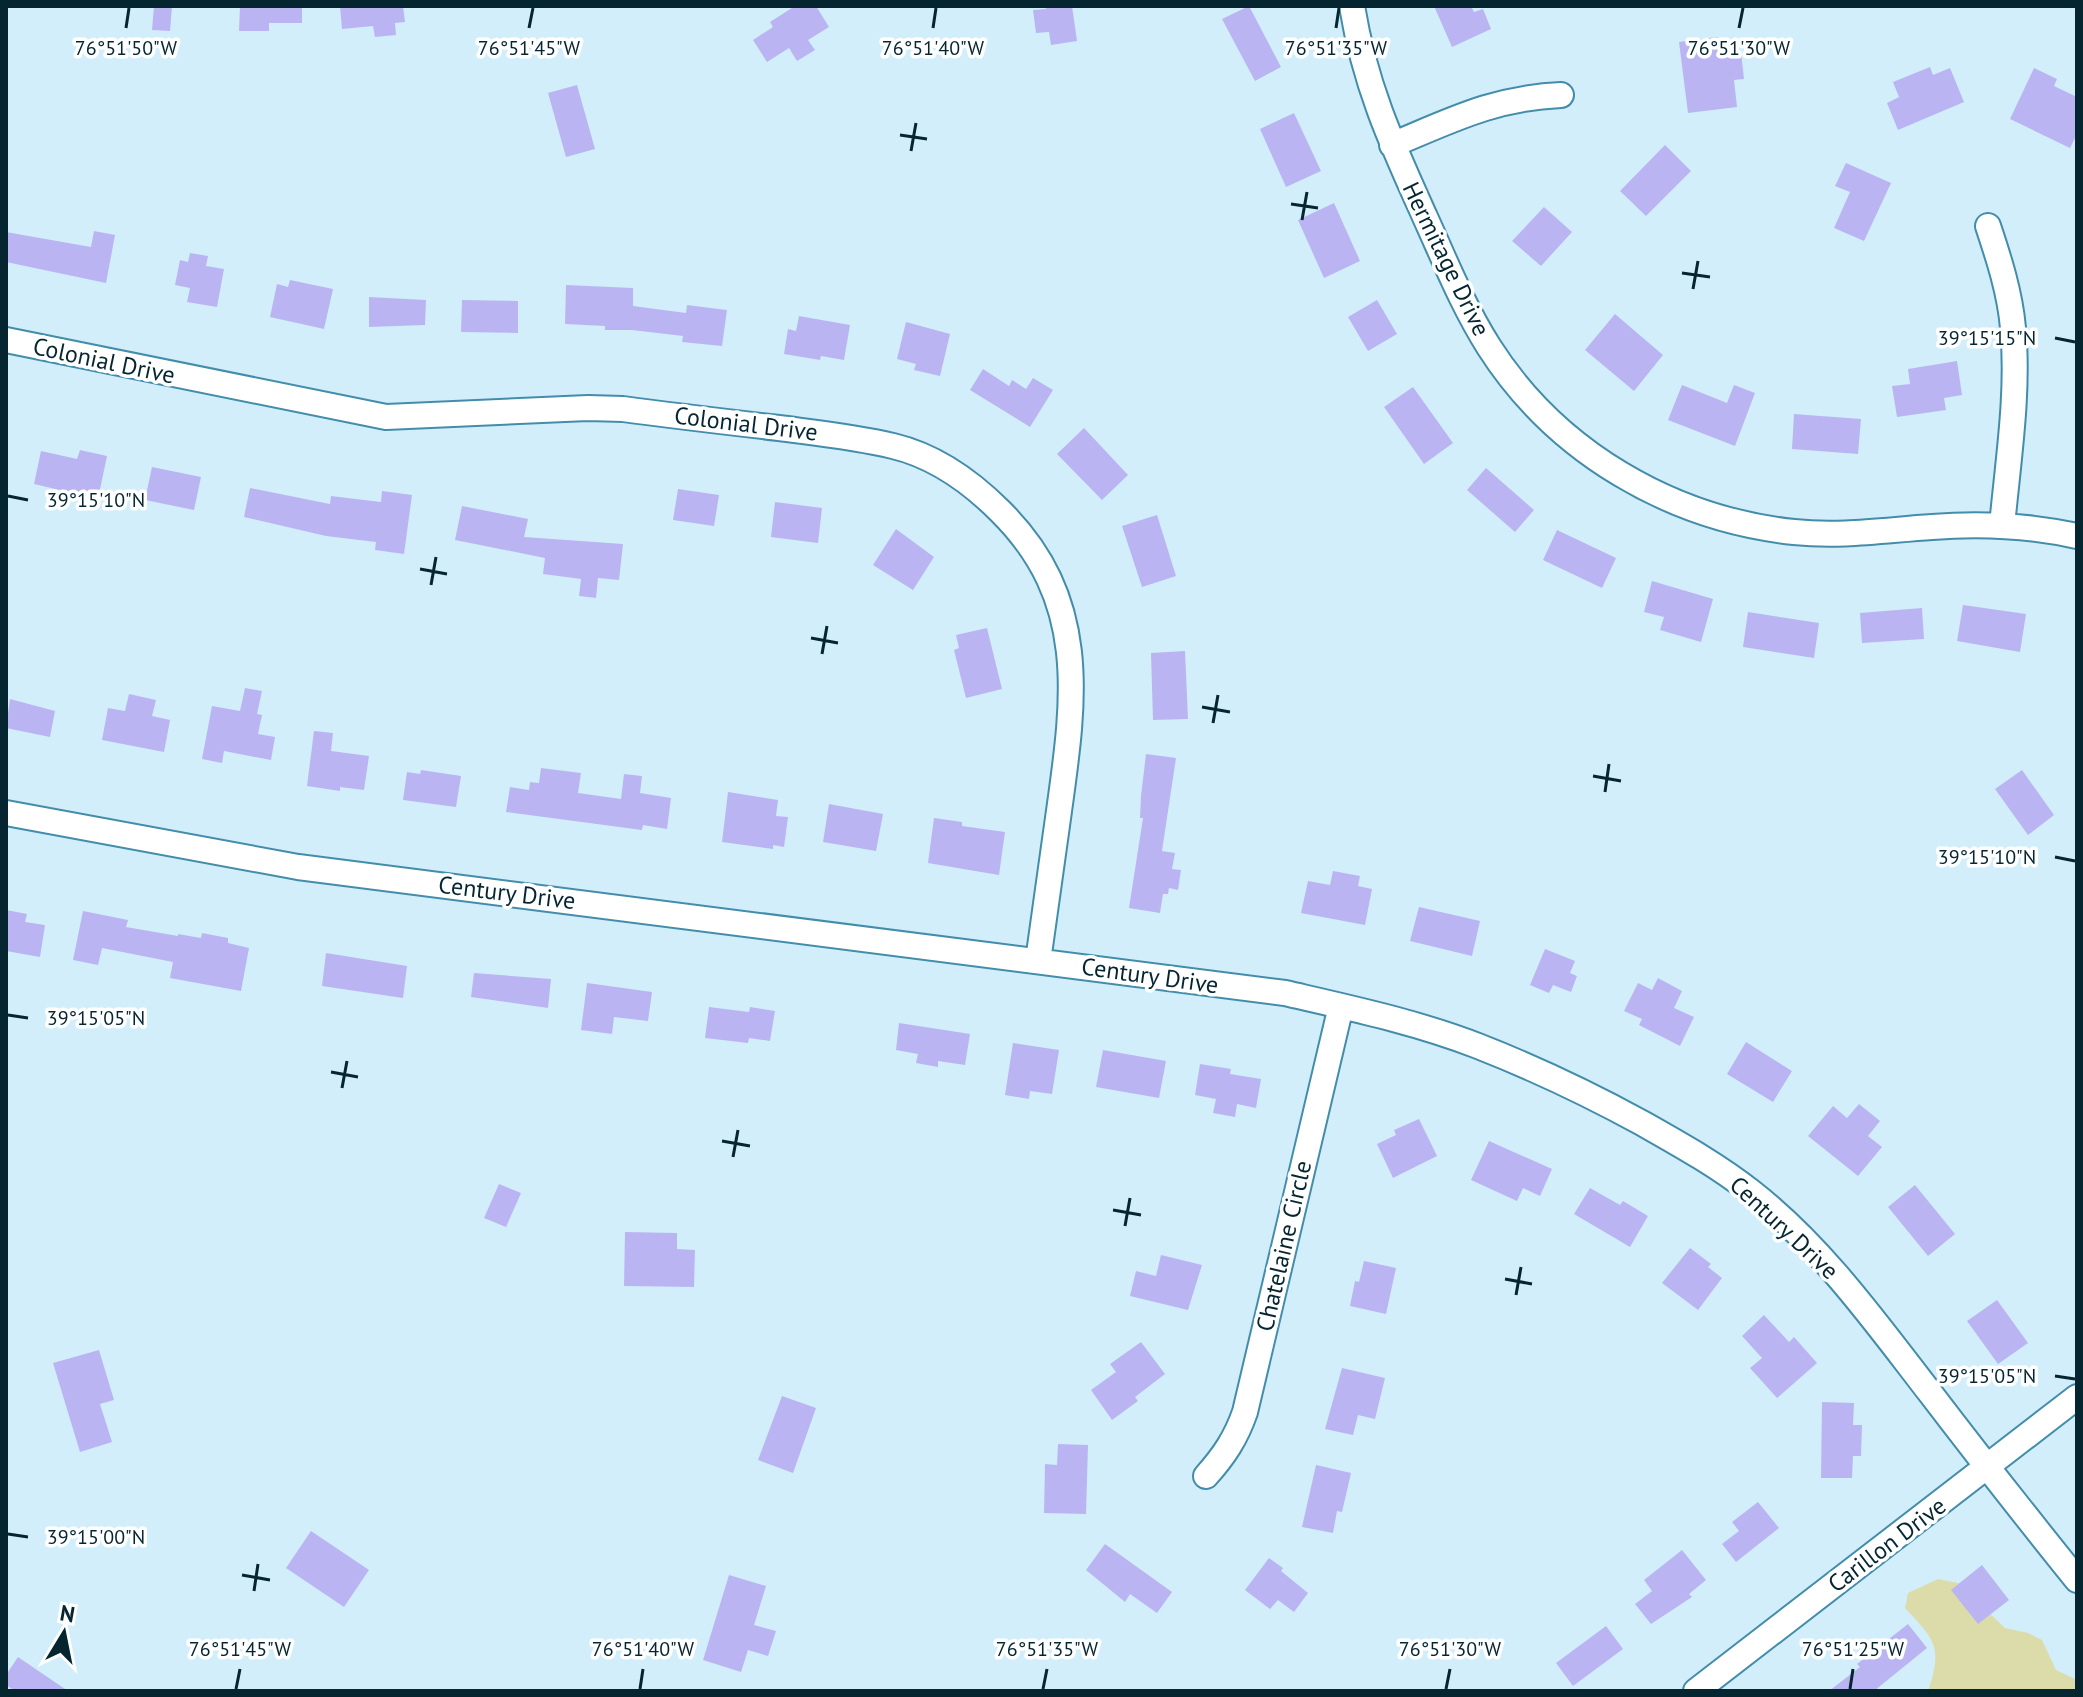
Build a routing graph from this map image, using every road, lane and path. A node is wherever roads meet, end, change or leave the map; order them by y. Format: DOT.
graph roads {
  1 [pos="1352,6"];
  2 [pos="1561,95"];
  3 [pos="1392,145"];
  4 [pos="1988,226"];
  5 [pos="6,340"];
  6 [pos="2002,526"];
  7 [pos="2077,536"];
  8 [pos="6,813"];
  9 [pos="1038,961"];
  10 [pos="1341,1006"];
  11 [pos="2077,1397"];
  12 [pos="1987,1468"];
  13 [pos="1206,1476"];
  14 [pos="2077,1580"];
  15 [pos="1696,1691"];
  1 -- 3 [label="street, Hermitage Drive"];
  2 -- 3 [label="street"];
  3 -- 6 [label="street, Hermitage Drive"];
  4 -- 6 [label="street"];
  5 -- 9 [label="street, Colonial Drive"];
  6 -- 7 [label="street, Hermitage Drive"];
  8 -- 9 [label="street, Century Drive"];
  9 -- 10 [label="street, Century Drive"];
  10 -- 12 [label="street, Century Drive"];
  10 -- 13 [label="street, Chatelaine Circle"];
  11 -- 12 [label="street, Carillon Drive"];
  12 -- 14 [label="street, Century Drive"];
  12 -- 15 [label="street, Carillon Drive"];
}
